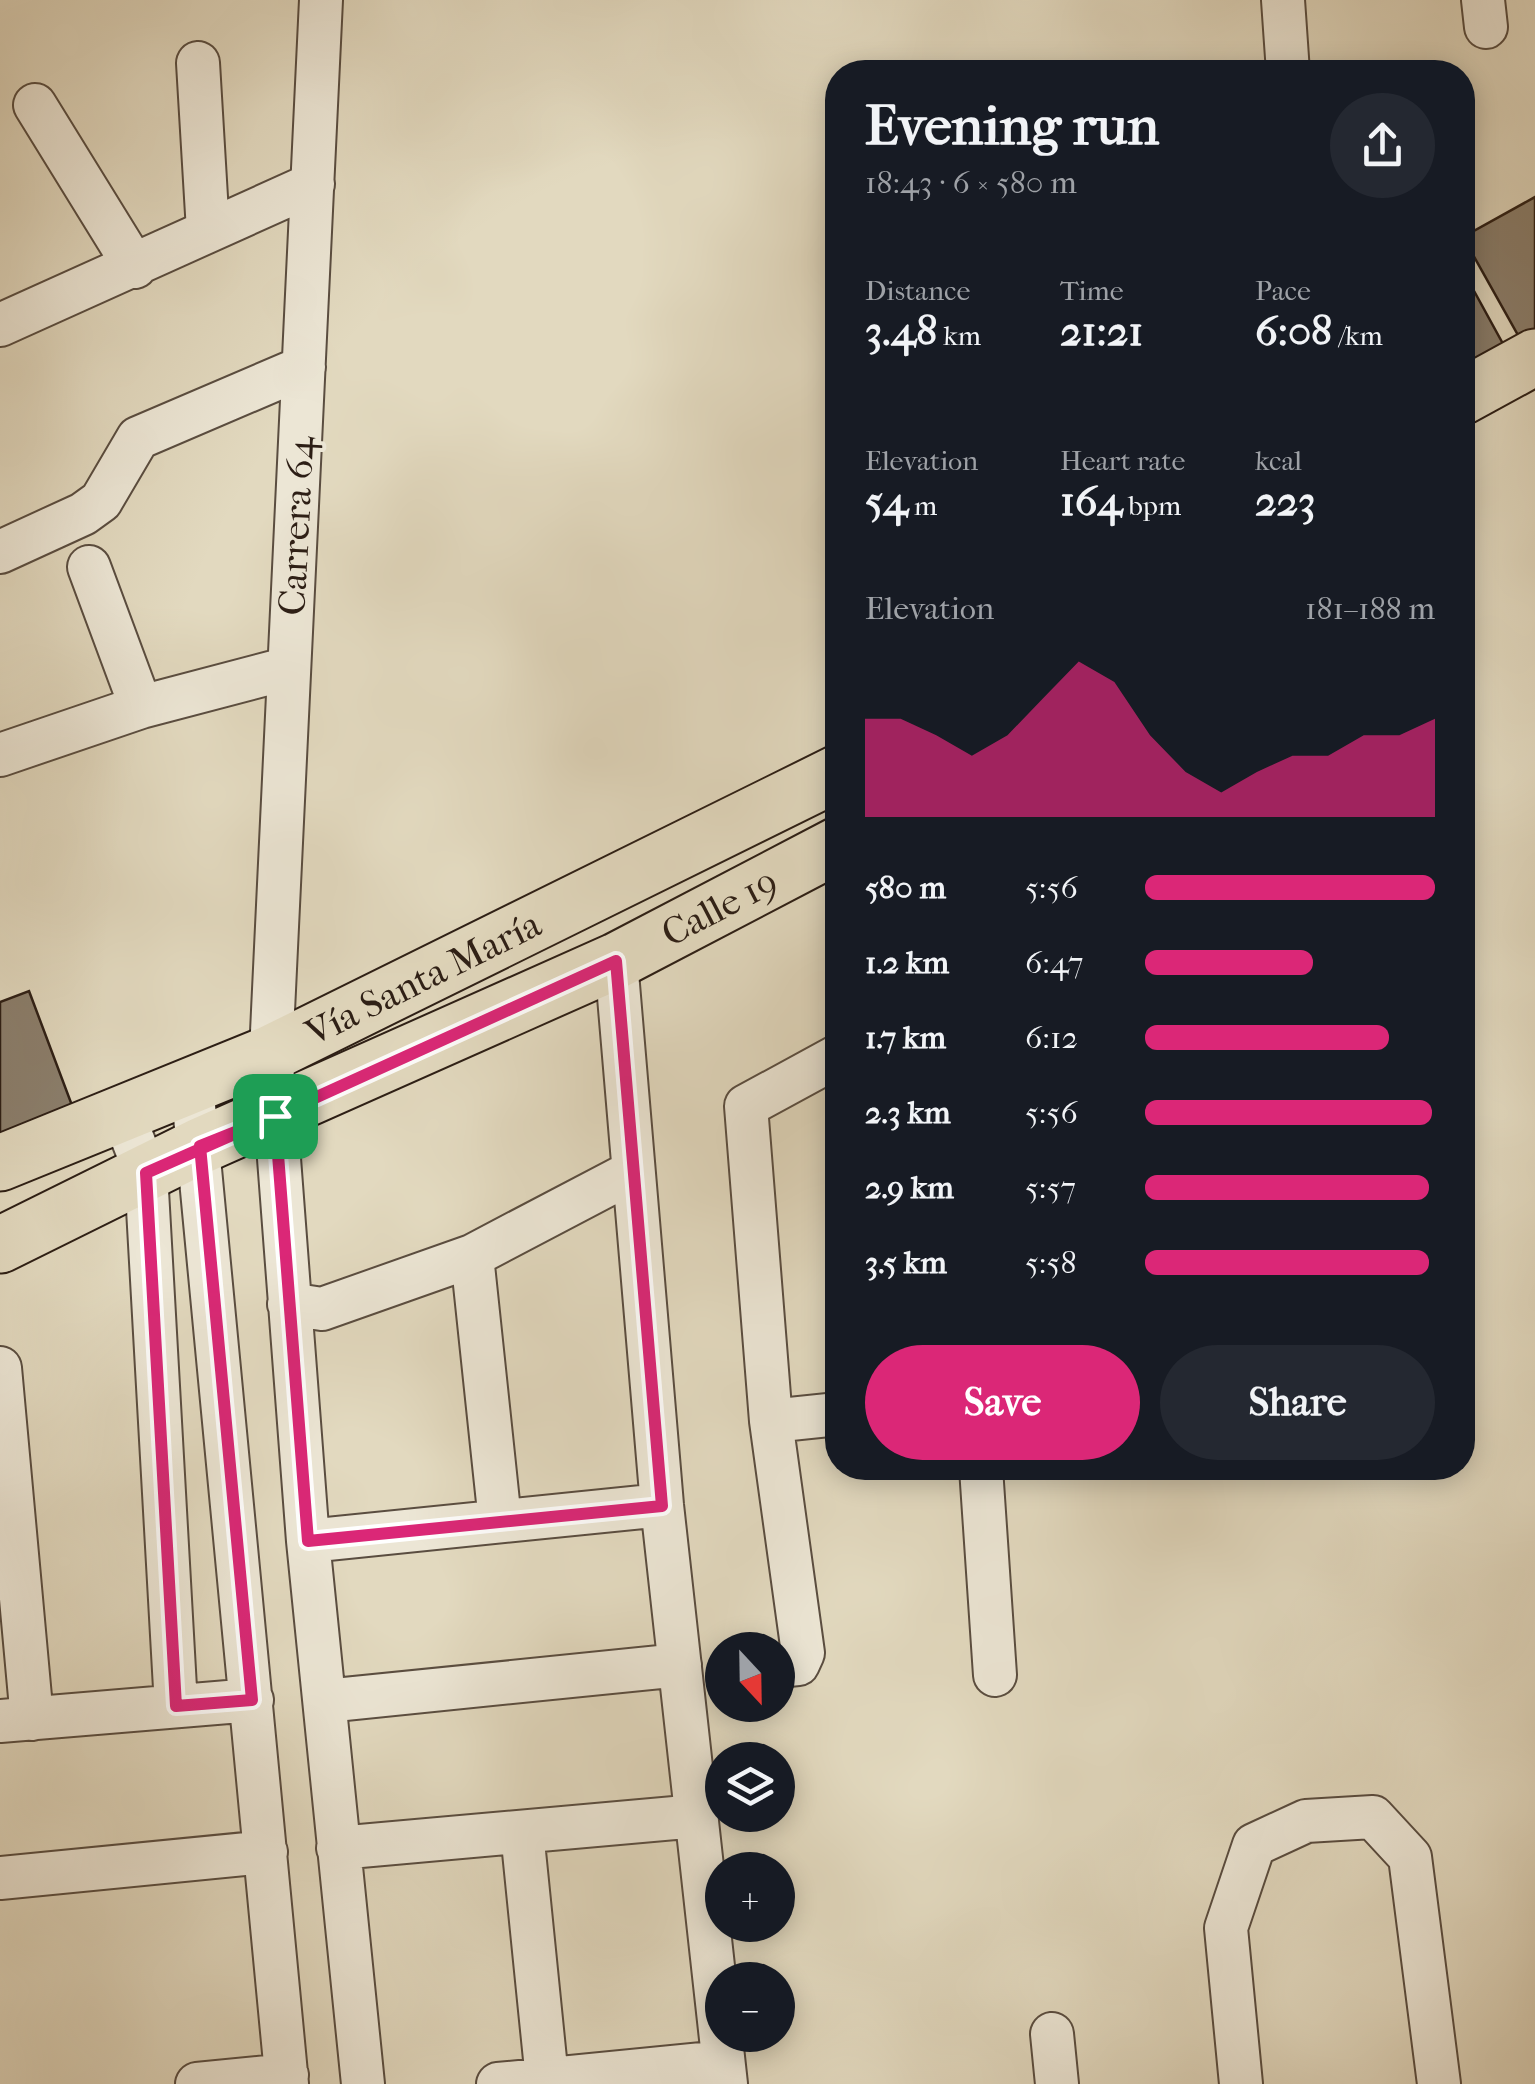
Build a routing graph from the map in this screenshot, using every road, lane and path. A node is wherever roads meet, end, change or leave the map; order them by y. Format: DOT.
graph roads {
  1 [pos="321,0"];
  2 [pos="1283,0"];
  3 [pos="1287,60"];
  4 [pos="198,63"];
  5 [pos="35,106"];
  6 [pos="313,184"];
  7 [pos="208,231"];
  8 [pos="135,266"];
  9 [pos="0,325"];
  10 [pos="1535,357"];
  11 [pos="304,367"];
  12 [pos="1475,391"];
  13 [pos="0,552"];
  14 [pos="88,567"];
  15 [pos="290,668"];
  16 [pos="141,707"];
  17 [pos="0,756"];
  18 [pos="825,779"];
  19 [pos="825,852"];
  20 [pos="616,961"];
  21 [pos="271,1053"];
  22 [pos="825,1063"];
  23 [pos="192,1085"];
  24 [pos="122,1112"];
  25 [pos="275,1116"];
  26 [pos="200,1146"];
  27 [pos="0,1164"];
  28 [pos="632,1172"];
  29 [pos="146,1173"];
  30 [pos="0,1245"];
  31 [pos="472,1256"];
  32 [pos="289,1304"];
  33 [pos="0,1368"];
  34 [pos="825,1415"];
  35 [pos="771,1420"];
  36 [pos="981,1480"];
  37 [pos="662,1506"];
  38 [pos="500,1521"];
  39 [pos="308,1541"];
  40 [pos="795,1664"];
  41 [pos="680,1665"];
  42 [pos="995,1675"];
  43 [pos="252,1700"];
  44 [pos="324,1700"];
  45 [pos="176,1706"];
  46 [pos="16,1720"];
  47 [pos="697,1816"];
  48 [pos="522,1832"];
  49 [pos="338,1848"];
  50 [pos="266,1852"];
  51 [pos="0,1878"];
  52 [pos="1052,2034"];
  53 [pos="725,2073"];
  54 [pos="547,2079"];
  55 [pos="287,2080"];
  56 [pos="197,2084"];
  57 [pos="363,2084"];
  58 [pos="498,2084"];
  59 [pos="1057,2084"];
  60 [pos="1241,2084"];
  61 [pos="1439,2084"];
  1 -- 6 [label="street, Carrera 64"];
  2 -- 3 [label="street"];
  4 -- 7 [label="street"];
  5 -- 8 [label="street"];
  6 -- 7 [label="street"];
  6 -- 11 [label="street, Carrera 64"];
  7 -- 8 [label="street"];
  8 -- 9 [label="street"];
  10 -- 12 [label="main road"];
  11 -- 13 [label="street"];
  11 -- 15 [label="street, Carrera 64"];
  14 -- 16 [label="street"];
  15 -- 16 [label="street"];
  15 -- 21 [label="street, Carrera 64"];
  16 -- 17 [label="street"];
  18 -- 21 [label="main road, Vía Santa María"];
  19 -- 20 [label="main road, Calle 19"];
  20 -- 25 [label="main road, Calle 19"];
  20 -- 28 [label="street"];
  21 -- 23 [label="main road, Vía Santa María"];
  21 -- 25 [label="street, Carrera 64"];
  22 -- 35 [label="street"];
  23 -- 24 [label="main road, Vía Santa María"];
  23 -- 26 [label="street"];
  24 -- 27 [label="main road, Vía Santa María"];
  24 -- 29 [label="street"];
  25 -- 26 [label="main road, Calle 19"];
  25 -- 32 [label="street, Carrera 64"];
  26 -- 29 [label="main road, Calle 19"];
  26 -- 43 [label="street"];
  28 -- 31 [label="street"];
  28 -- 37 [label="street"];
  29 -- 30 [label="main road, Calle 19"];
  29 -- 45 [label="street"];
  31 -- 32 [label="street"];
  31 -- 38 [label="street"];
  32 -- 39 [label="street, Carrera 64"];
  33 -- 46 [label="street"];
  34 -- 35 [label="street"];
  35 -- 40 [label="street"];
  36 -- 42 [label="street"];
  37 -- 38 [label="street"];
  37 -- 41 [label="street"];
  38 -- 39 [label="street"];
  39 -- 44 [label="street, Carrera 64"];
  41 -- 44 [label="street"];
  41 -- 47 [label="street"];
  43 -- 45 [label="street"];
  43 -- 50 [label="street"];
  44 -- 49 [label="street, Carrera 64"];
  45 -- 46 [label="street"];
  47 -- 48 [label="street"];
  47 -- 53 [label="street"];
  48 -- 49 [label="street"];
  48 -- 54 [label="street"];
  49 -- 57 [label="street, Carrera 64"];
  50 -- 51 [label="street"];
  50 -- 55 [label="street"];
  52 -- 59 [label="street"];
  53 -- 54 [label="street"];
  54 -- 58 [label="street"];
  55 -- 56 [label="street"];
  60 -- 61 [label="street"];
}
